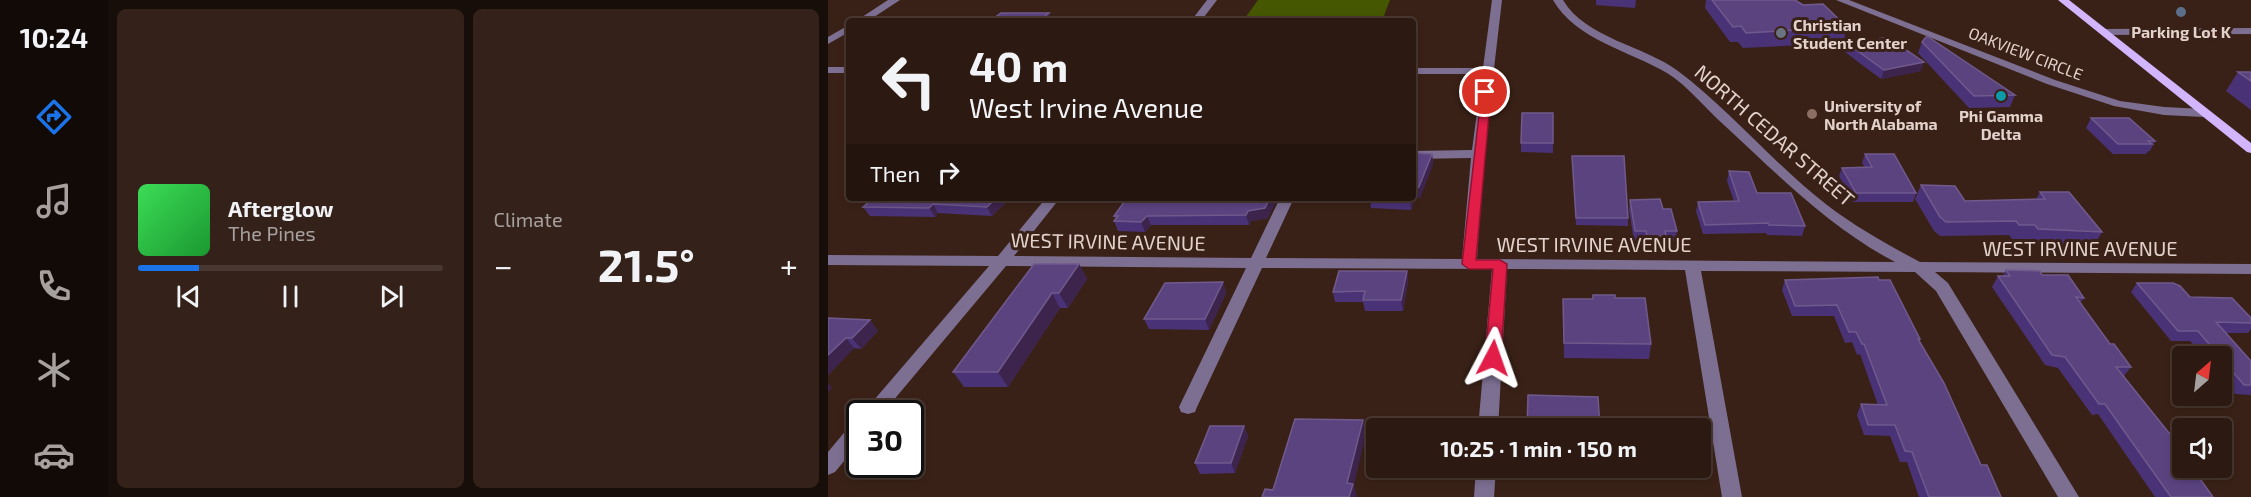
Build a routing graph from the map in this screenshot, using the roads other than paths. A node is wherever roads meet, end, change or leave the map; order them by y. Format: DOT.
graph roads {
  1 [pos="895,0"];
  2 [pos="1212,0"];
  3 [pos="1497,0"];
  4 [pos="1558,0"];
  5 [pos="1841,0"];
  6 [pos="2064,0"];
  7 [pos="866,18"];
  8 [pos="1199,18"];
  9 [pos="846,30"];
  10 [pos="2104,32"];
  11 [pos="2251,32"];
  12 [pos="828,41"];
  13 [pos="828,70"];
  14 [pos="846,70"];
  15 [pos="1416,71"];
  16 [pos="1488,71"];
  17 [pos="2204,112"];
  18 [pos="2251,149"];
  19 [pos="1478,154"];
  20 [pos="1416,155"];
  21 [pos="1051,201"];
  22 [pos="1285,201"];
  23 [pos="828,260"];
  24 [pos="1003,260"];
  25 [pos="1254,263"];
  26 [pos="1469,264"];
  27 [pos="1500,264"];
  28 [pos="1692,265"];
  29 [pos="1920,268"];
  30 [pos="2251,269"];
  31 [pos="883,400"];
  32 [pos="1188,407"];
  33 [pos="1489,418"];
  34 [pos="846,445"];
  35 [pos="828,466"];
  36 [pos="1485,478"];
  37 [pos="1484,497"];
  38 [pos="1732,497"];
  39 [pos="2069,497"];
  1 -- 7 [label="street"];
  2 -- 8 [label="street"];
  3 -- 16 [label="street"];
  4 -- 29 [label="street, NORTH CEDAR STREET"];
  5 -- 17 [label="street, OAKVIEW CIRCLE"];
  6 -- 10 [label="main road"];
  9 -- 12 [label="street"];
  10 -- 11 [label="street"];
  10 -- 17 [label="main road"];
  13 -- 14 [label="street"];
  15 -- 16 [label="street"];
  16 -- 19 [label="street"];
  17 -- 18 [label="main road"];
  19 -- 20 [label="street"];
  19 -- 26 [label="street"];
  21 -- 24 [label="street"];
  22 -- 25 [label="street"];
  23 -- 24 [label="street, WEST IRVINE AVENUE"];
  24 -- 25 [label="street, WEST IRVINE AVENUE"];
  24 -- 31 [label="street"];
  25 -- 26 [label="street, WEST IRVINE AVENUE"];
  25 -- 32 [label="street"];
  26 -- 27 [label="street, WEST IRVINE AVENUE"];
  27 -- 28 [label="street, WEST IRVINE AVENUE"];
  27 -- 33 [label="street"];
  28 -- 29 [label="street, WEST IRVINE AVENUE"];
  28 -- 38 [label="street"];
  29 -- 30 [label="street, WEST IRVINE AVENUE"];
  29 -- 39 [label="street, NORTH CEDAR STREET"];
  34 -- 35 [label="street"];
  36 -- 37 [label="street"];
}
